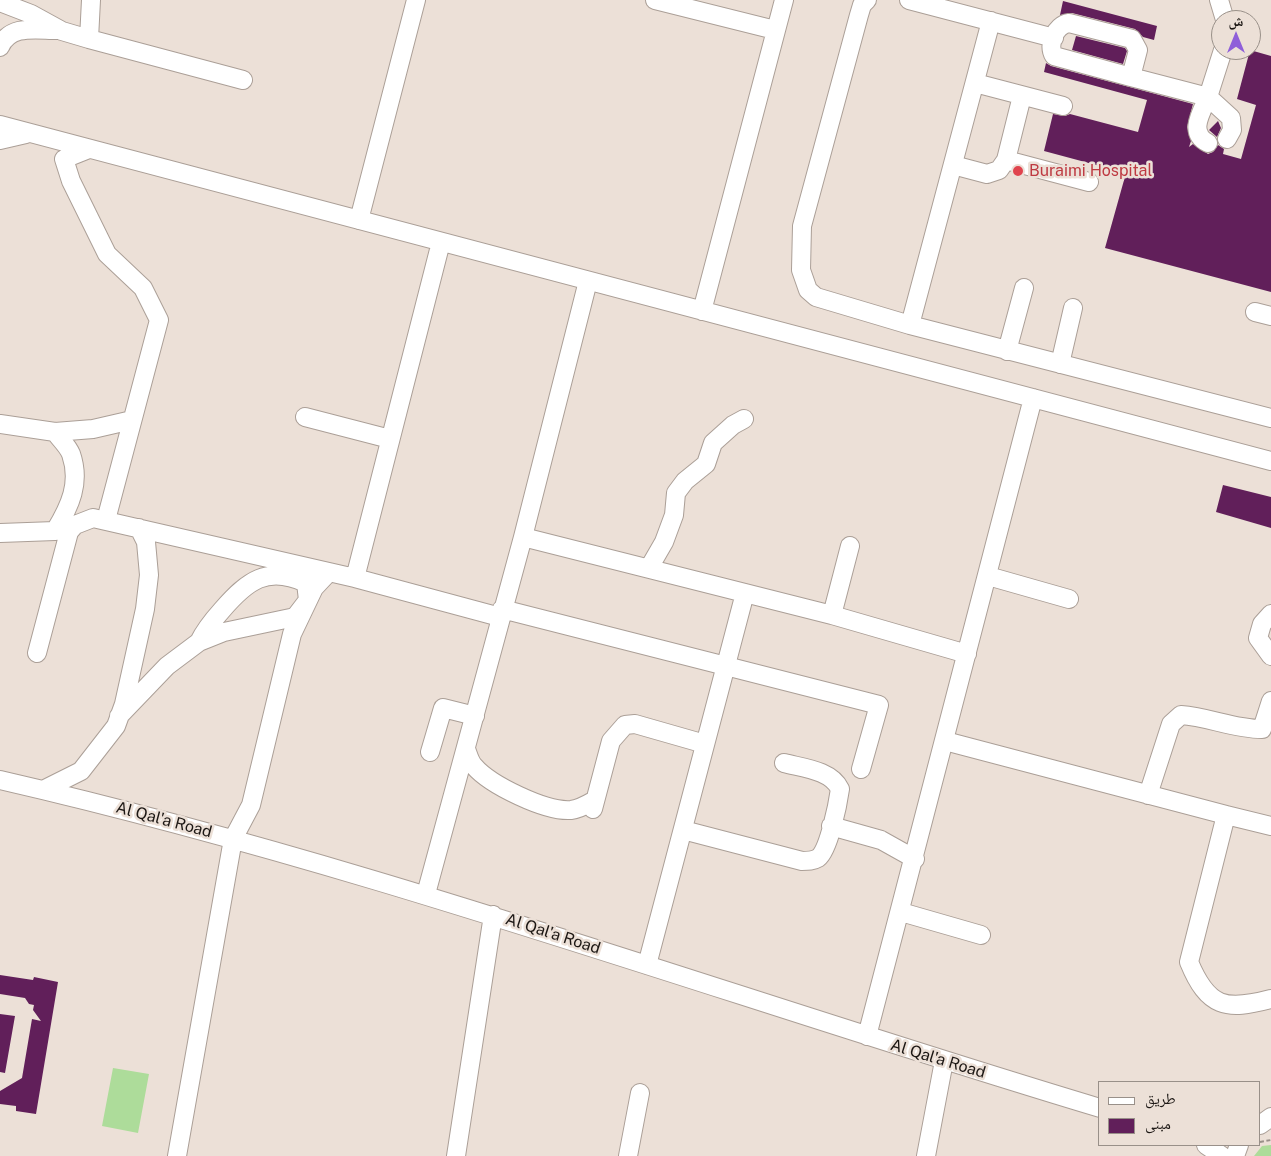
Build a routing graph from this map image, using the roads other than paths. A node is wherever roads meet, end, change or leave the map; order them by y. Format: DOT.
graph roads {
  1 [pos="91,0"];
  2 [pos="416,0"];
  3 [pos="655,0"];
  4 [pos="784,0"];
  5 [pos="867,0"];
  6 [pos="909,0"];
  7 [pos="0,2"];
  8 [pos="991,21"];
  9 [pos="62,30"];
  10 [pos="775,30"];
  11 [pos="1054,38"];
  12 [pos="89,39"];
  13 [pos="0,47"];
  14 [pos="1220,60"];
  15 [pos="1131,78"];
  16 [pos="243,80"];
  17 [pos="975,83"];
  18 [pos="1022,96"];
  19 [pos="1208,97"];
  20 [pos="1063,106"];
  21 [pos="0,125"];
  22 [pos="29,133"];
  23 [pos="1227,139"];
  24 [pos="0,140"];
  25 [pos="1208,143"];
  26 [pos="89,149"];
  27 [pos="1006,160"];
  28 [pos="953,165"];
  29 [pos="1089,182"];
  30 [pos="359,220"];
  31 [pos="441,242"];
  32 [pos="588,281"];
  33 [pos="1024,288"];
  34 [pos="1073,308"];
  35 [pos="702,311"];
  36 [pos="910,325"];
  37 [pos="1007,351"];
  38 [pos="1060,364"];
  39 [pos="1033,398"];
  40 [pos="304,417"];
  41 [pos="1271,418"];
  42 [pos="744,419"];
  43 [pos="132,420"];
  44 [pos="0,424"];
  45 [pos="55,432"];
  46 [pos="390,439"];
  47 [pos="1271,461"];
  48 [pos="106,520"];
  49 [pos="139,528"];
  50 [pos="0,533"];
  51 [pos="523,537"];
  52 [pos="850,546"];
  53 [pos="649,568"];
  54 [pos="329,572"];
  55 [pos="988,576"];
  56 [pos="355,578"];
  57 [pos="745,593"];
  58 [pos="1068,599"];
  59 [pos="308,600"];
  60 [pos="501,613"];
  61 [pos="1271,614"];
  62 [pos="832,615"];
  63 [pos="199,642"];
  64 [pos="37,653"];
  65 [pos="967,654"];
  66 [pos="1271,656"];
  67 [pos="727,667"];
  68 [pos="1271,701"];
  69 [pos="119,716"];
  70 [pos="474,716"];
  71 [pos="945,741"];
  72 [pos="705,744"];
  73 [pos="466,749"];
  74 [pos="430,752"];
  75 [pos="784,762"];
  76 [pos="862,769"];
  77 [pos="0,780"];
  78 [pos="43,790"];
  79 [pos="1148,794"];
  80 [pos="1226,815"];
  81 [pos="831,826"];
  82 [pos="1271,826"];
  83 [pos="683,830"];
  84 [pos="233,838"];
  85 [pos="915,858"];
  86 [pos="426,894"];
  87 [pos="900,912"];
  88 [pos="492,914"];
  89 [pos="981,935"];
  90 [pos="647,965"];
  91 [pos="1271,999"];
  92 [pos="867,1036"];
  93 [pos="944,1061"];
  94 [pos="640,1093"];
  95 [pos="1098,1107"];
  96 [pos="1271,1117"];
  97 [pos="1261,1125"];
  98 [pos="1207,1146"];
  99 [pos="178,1156"];
  100 [pos="456,1156"];
  101 [pos="628,1156"];
  102 [pos="926,1156"];
  103 [pos="1222,1156"];
  1 -- 12 [label="street"];
  2 -- 30 [label="street"];
  3 -- 10 [label="street"];
  4 -- 10 [label="street"];
  5 -- 36 [label="street"];
  6 -- 8 [label="street"];
  7 -- 9 [label="street"];
  8 -- 11 [label="street"];
  8 -- 17 [label="street"];
  9 -- 12 [label="street"];
  9 -- 13 [label="street"];
  10 -- 35 [label="street"];
  11 -- 15 [label="street"];
  11 -- 15 [label="street"];
  12 -- 16 [label="street"];
  14 -- 19 [label="street"];
  15 -- 19 [label="street"];
  17 -- 18 [label="street"];
  17 -- 28 [label="street"];
  18 -- 20 [label="street"];
  18 -- 27 [label="street"];
  19 -- 23 [label="street"];
  19 -- 25 [label="street"];
  21 -- 22 [label="street"];
  22 -- 24 [label="street"];
  22 -- 26 [label="street"];
  26 -- 30 [label="street"];
  26 -- 43 [label="street"];
  27 -- 28 [label="street"];
  27 -- 29 [label="street"];
  28 -- 36 [label="street"];
  30 -- 31 [label="street"];
  31 -- 32 [label="street"];
  31 -- 46 [label="street"];
  32 -- 35 [label="street"];
  32 -- 51 [label="street"];
  33 -- 37 [label="street"];
  34 -- 38 [label="street"];
  35 -- 39 [label="street"];
  36 -- 37 [label="street"];
  37 -- 38 [label="street"];
  38 -- 41 [label="street"];
  39 -- 47 [label="street"];
  39 -- 55 [label="street"];
  40 -- 46 [label="street"];
  42 -- 53 [label="street"];
  43 -- 45 [label="street"];
  43 -- 48 [label="street"];
  44 -- 45 [label="street"];
  45 -- 50 [label="street"];
  46 -- 56 [label="street"];
  48 -- 49 [label="street"];
  48 -- 64 [label="street"];
  49 -- 54 [label="street"];
  49 -- 69 [label="street"];
  51 -- 53 [label="street"];
  51 -- 60 [label="street"];
  52 -- 62 [label="street"];
  53 -- 57 [label="street"];
  54 -- 56 [label="street"];
  54 -- 59 [label="street"];
  55 -- 58 [label="street"];
  55 -- 65 [label="street"];
  56 -- 60 [label="street"];
  57 -- 62 [label="street"];
  57 -- 67 [label="street"];
  59 -- 63 [label="street"];
  59 -- 63 [label="street"];
  59 -- 84 [label="street"];
  60 -- 67 [label="street"];
  60 -- 70 [label="street"];
  61 -- 66 [label="street"];
  62 -- 65 [label="street"];
  63 -- 69 [label="street"];
  65 -- 71 [label="street"];
  67 -- 72 [label="street"];
  67 -- 76 [label="street"];
  68 -- 79 [label="street"];
  69 -- 78 [label="street"];
  70 -- 73 [label="street"];
  70 -- 74 [label="street"];
  71 -- 79 [label="street"];
  71 -- 85 [label="street"];
  72 -- 73 [label="street"];
  72 -- 83 [label="street"];
  73 -- 86 [label="street"];
  75 -- 81 [label="street"];
  77 -- 78 [label="street, Al Qal'a Road"];
  78 -- 84 [label="street, Al Qal'a Road"];
  79 -- 80 [label="street"];
  80 -- 82 [label="street"];
  80 -- 91 [label="street"];
  81 -- 83 [label="street"];
  81 -- 85 [label="street"];
  83 -- 90 [label="street"];
  84 -- 86 [label="street, Al Qal'a Road"];
  84 -- 99 [label="street"];
  85 -- 87 [label="street"];
  86 -- 88 [label="street, Al Qal'a Road"];
  87 -- 89 [label="street"];
  87 -- 92 [label="street"];
  88 -- 90 [label="street, Al Qal'a Road"];
  88 -- 100 [label="street"];
  90 -- 92 [label="street, Al Qal'a Road"];
  92 -- 93 [label="street, Al Qal'a Road"];
  93 -- 95 [label="street, Al Qal'a Road"];
  93 -- 102 [label="street"];
  94 -- 101 [label="street"];
  96 -- 97 [label="street"];
  98 -- 103 [label="street"];
}
